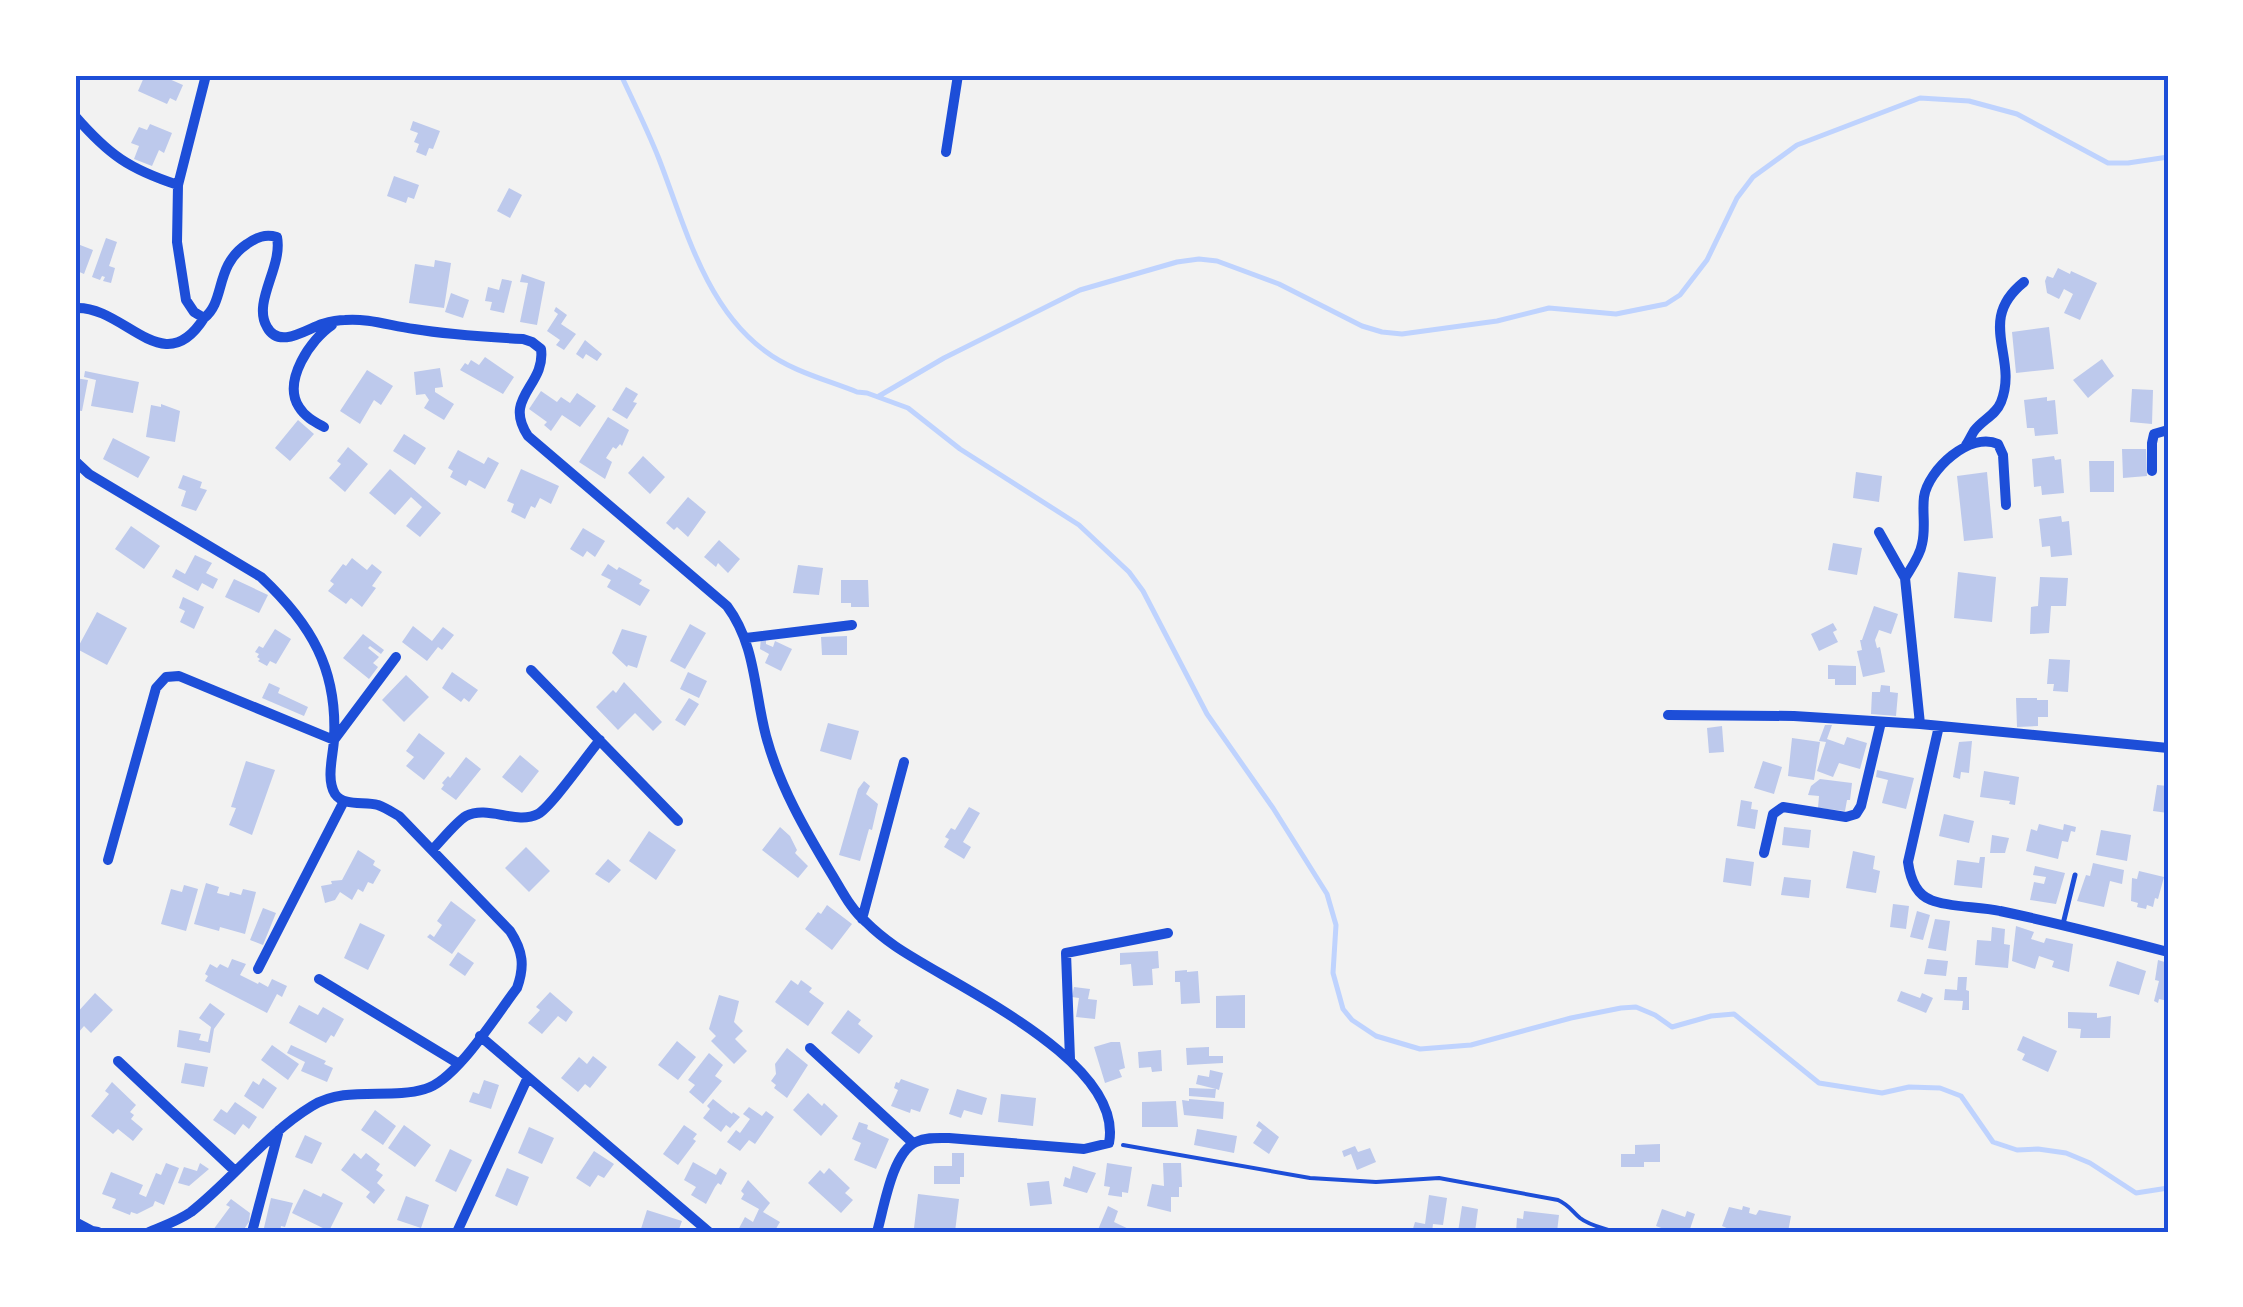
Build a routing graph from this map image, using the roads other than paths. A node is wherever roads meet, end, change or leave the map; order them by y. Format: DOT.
graph roads {
  1 [pos="206,75"];
  2 [pos="958,75"];
  3 [pos="75,116"];
  4 [pos="946,152"];
  5 [pos="178,185"];
  6 [pos="2024,282"];
  7 [pos="75,308"];
  8 [pos="204,318"];
  9 [pos="341,320"];
  10 [pos="324,427"];
  11 [pos="2168,430"];
  12 [pos="1966,445"];
  13 [pos="75,462"];
  14 [pos="2152,471"];
  15 [pos="2006,505"];
  16 [pos="1879,532"];
  17 [pos="1905,578"];
  18 [pos="852,624"];
  19 [pos="746,638"];
  20 [pos="396,658"];
  21 [pos="531,670"];
  22 [pos="1668,715"];
  23 [pos="1881,722"];
  24 [pos="1920,724"];
  25 [pos="1939,726"];
  26 [pos="334,740"];
  27 [pos="600,740"];
  28 [pos="2168,748"];
  29 [pos="904,762"];
  30 [pos="344,801"];
  31 [pos="678,821"];
  32 [pos="432,850"];
  33 [pos="1764,853"];
  34 [pos="108,860"];
  35 [pos="2075,874"];
  36 [pos="862,919"];
  37 [pos="2063,924"];
  38 [pos="1168,933"];
  39 [pos="2168,952"];
  40 [pos="258,969"];
  41 [pos="319,979"];
  42 [pos="480,1036"];
  43 [pos="810,1048"];
  44 [pos="1070,1060"];
  45 [pos="118,1061"];
  46 [pos="459,1064"];
  47 [pos="528,1077"];
  48 [pos="279,1130"];
  49 [pos="913,1143"];
  50 [pos="235,1170"];
  51 [pos="75,1222"];
  52 [pos="98,1232"];
  53 [pos="149,1232"];
  54 [pos="252,1232"];
  55 [pos="457,1232"];
  56 [pos="708,1232"];
  57 [pos="877,1232"];
  1 -- 5 [label="street"];
  2 -- 4 [label="street"];
  3 -- 5 [label="street"];
  5 -- 8 [label="street"];
  6 -- 12 [label="street"];
  7 -- 8 [label="street"];
  8 -- 9 [label="street"];
  9 -- 10 [label="street"];
  9 -- 19 [label="street"];
  11 -- 14 [label="street"];
  12 -- 15 [label="street"];
  12 -- 17 [label="street"];
  13 -- 26 [label="street"];
  16 -- 17 [label="street"];
  17 -- 24 [label="street"];
  18 -- 19 [label="street"];
  19 -- 36 [label="street"];
  20 -- 26 [label="street"];
  21 -- 27 [label="street"];
  22 -- 23 [label="street"];
  23 -- 24 [label="street"];
  23 -- 33 [label="street"];
  24 -- 25 [label="street"];
  25 -- 28 [label="street"];
  25 -- 37 [label="street"];
  26 -- 30 [label="street"];
  26 -- 34 [label="street"];
  27 -- 31 [label="street"];
  27 -- 32 [label="street"];
  29 -- 36 [label="street"];
  30 -- 32 [label="street"];
  30 -- 40 [label="street"];
  32 -- 42 [label="street"];
  35 -- 37 [label="lane"];
  36 -- 44 [label="street"];
  37 -- 39 [label="street"];
  38 -- 44 [label="street"];
  41 -- 46 [label="street"];
  42 -- 46 [label="street"];
  42 -- 47 [label="street"];
  43 -- 49 [label="street"];
  44 -- 49 [label="street"];
  45 -- 50 [label="street"];
  46 -- 48 [label="street"];
  47 -- 55 [label="street"];
  47 -- 56 [label="street"];
  48 -- 50 [label="street"];
  48 -- 54 [label="street"];
  49 -- 57 [label="street"];
  50 -- 53 [label="street"];
  51 -- 52 [label="street"];
}
